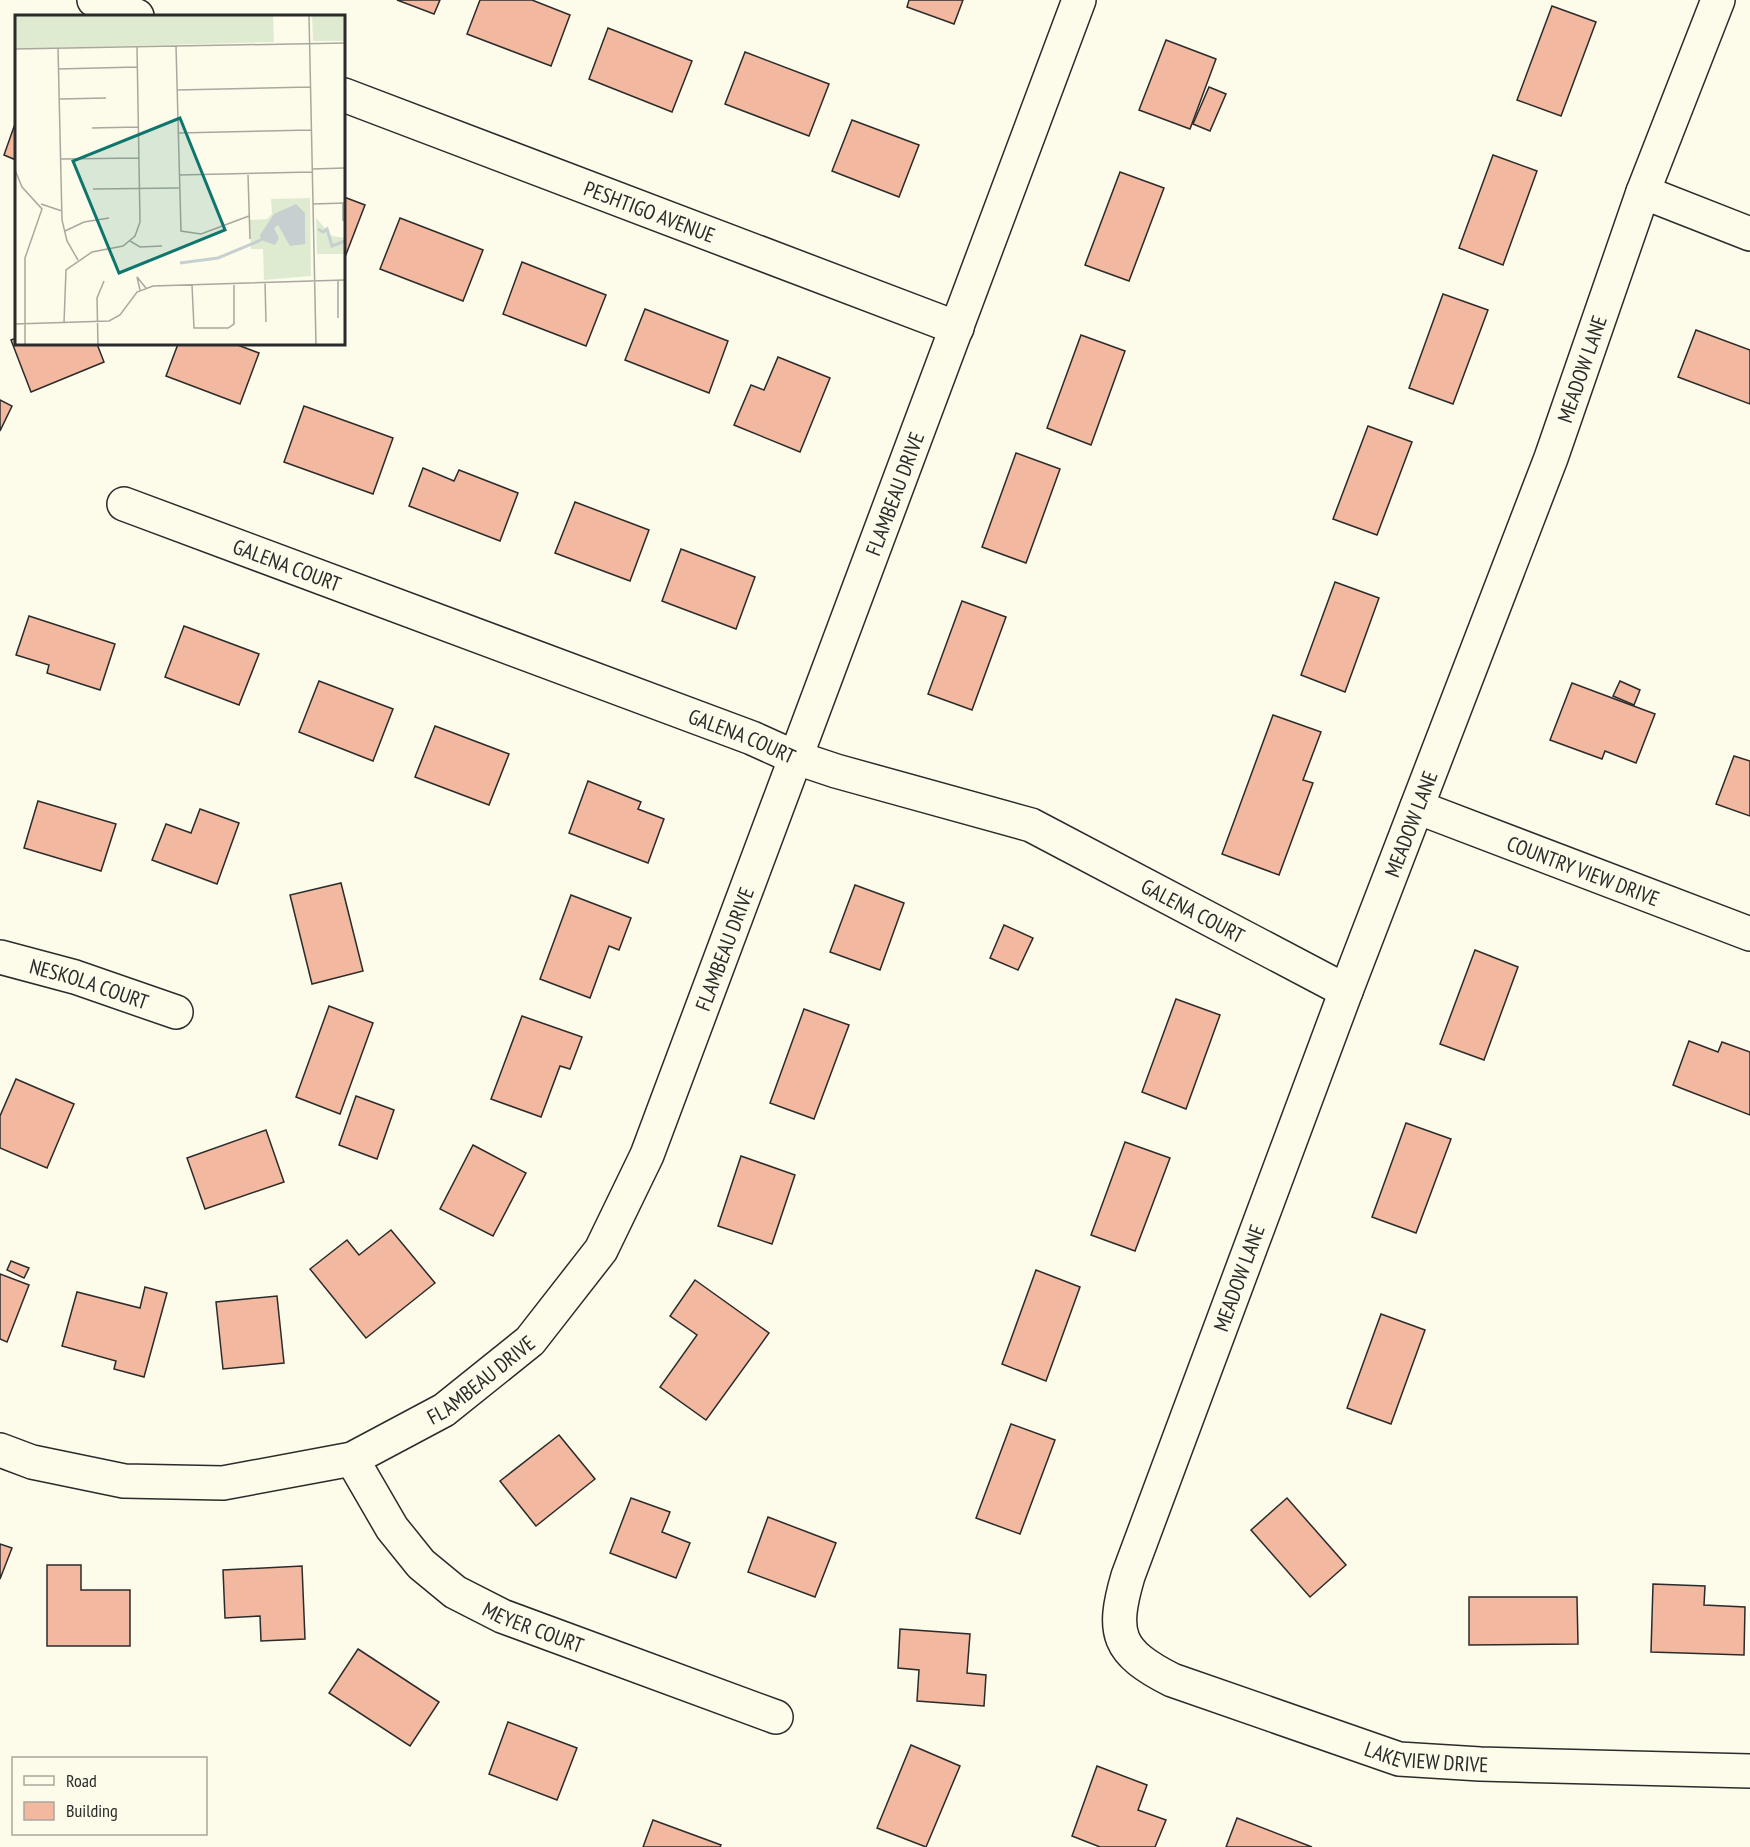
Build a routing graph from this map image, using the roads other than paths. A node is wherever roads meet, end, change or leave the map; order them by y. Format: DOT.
graph roads {
  1 [pos="94,0"];
  2 [pos="1078,0"];
  3 [pos="1718,0"];
  4 [pos="134,15"];
  5 [pos="345,95"];
  6 [pos="1643,192"];
  7 [pos="1750,234"];
  8 [pos="957,328"];
  9 [pos="124,504"];
  10 [pos="794,758"];
  11 [pos="1418,807"];
  12 [pos="1750,934"];
  13 [pos="0,957"];
  14 [pos="1346,991"];
  15 [pos="176,1012"];
  16 [pos="0,1450"];
  17 [pos="352,1459"];
  18 [pos="1126,1649"];
  19 [pos="776,1717"];
  20 [pos="1750,1771"];
  1 -- 4 [label="street"];
  2 -- 8 [label="street, FLAMBEAU DRIVE"];
  3 -- 6 [label="street, MEADOW LANE"];
  5 -- 8 [label="street, PESHTIGO AVENUE"];
  6 -- 7 [label="street"];
  6 -- 11 [label="street, MEADOW LANE"];
  8 -- 10 [label="street, FLAMBEAU DRIVE"];
  9 -- 10 [label="street, GALENA COURT"];
  10 -- 14 [label="street, GALENA COURT"];
  10 -- 17 [label="street, FLAMBEAU DRIVE"];
  11 -- 12 [label="street, COUNTRY VIEW DRIVE"];
  11 -- 14 [label="street, MEADOW LANE"];
  13 -- 15 [label="street, NESKOLA COURT"];
  14 -- 18 [label="street, MEADOW LANE"];
  16 -- 17 [label="street, FLAMBEAU DRIVE"];
  17 -- 19 [label="street, MEYER COURT"];
  18 -- 20 [label="street, LAKEVIEW DRIVE"];
}
